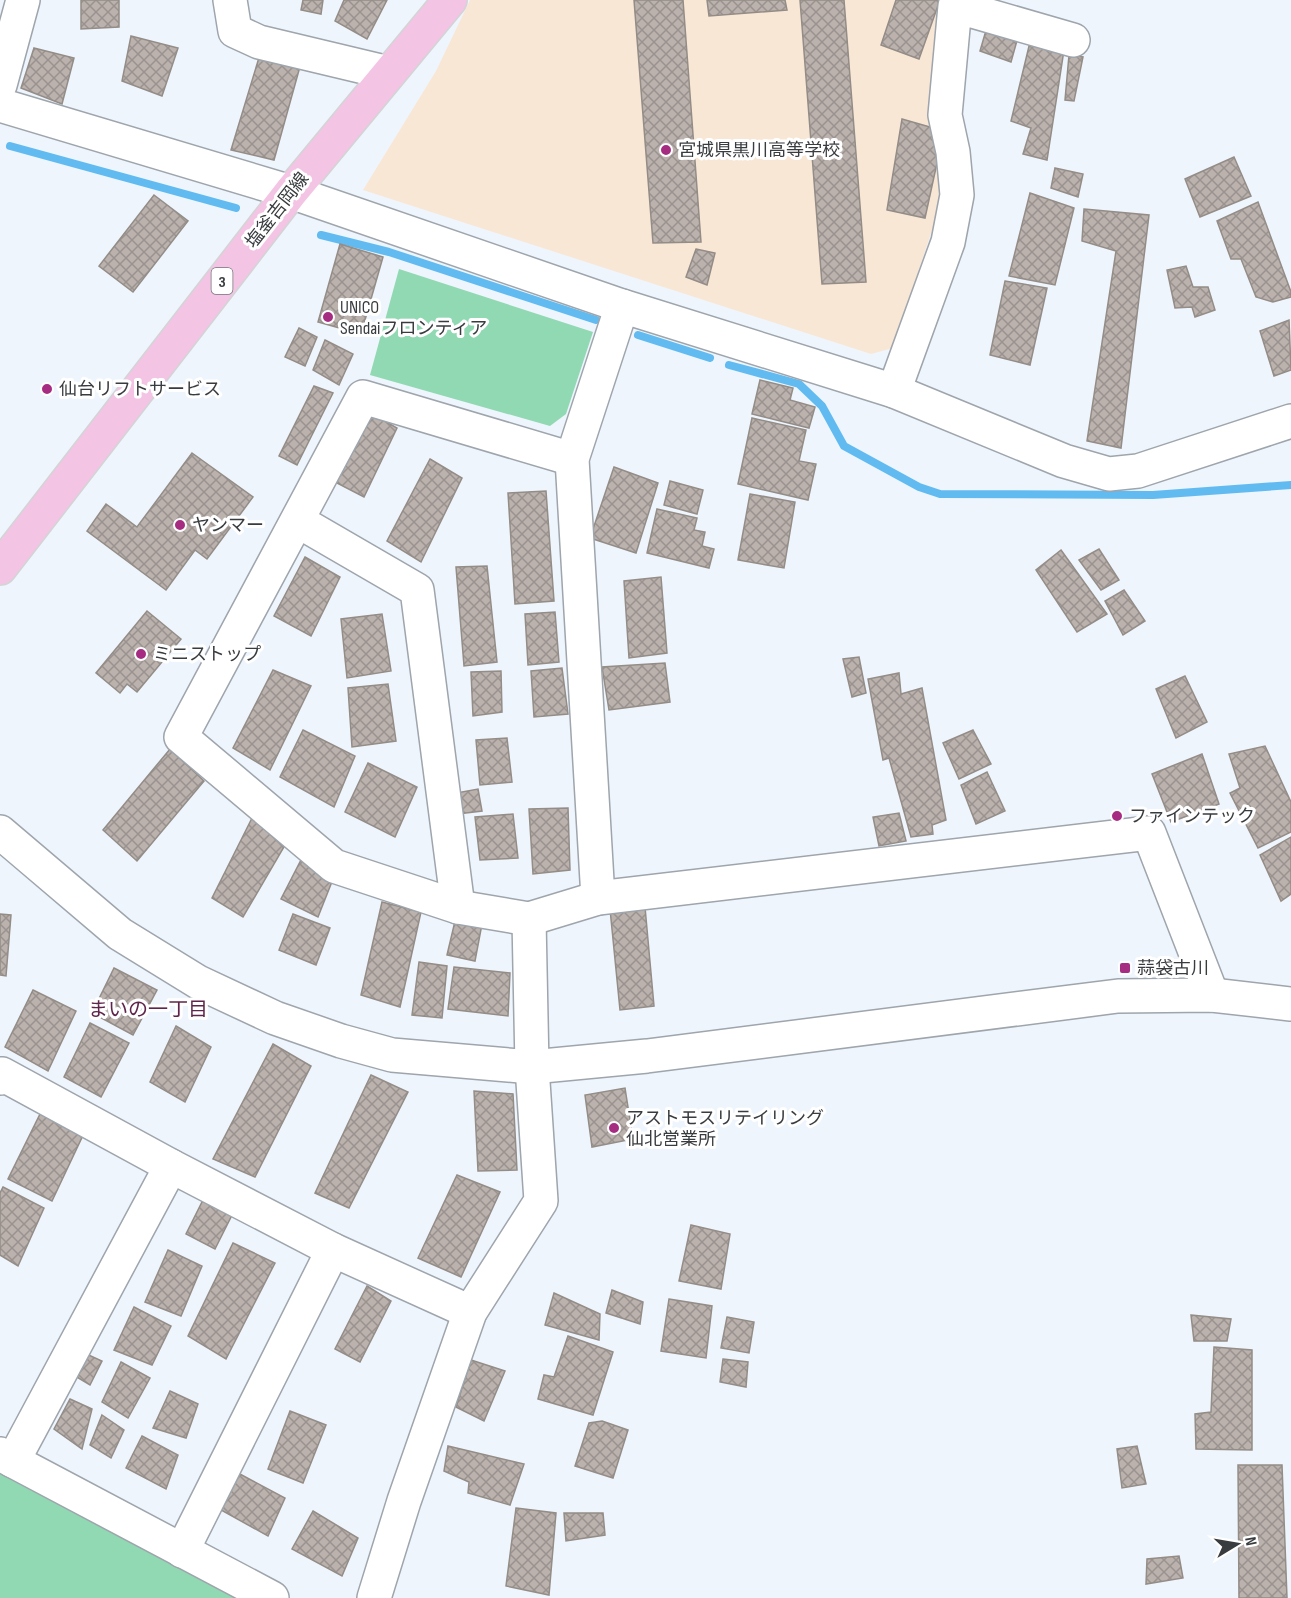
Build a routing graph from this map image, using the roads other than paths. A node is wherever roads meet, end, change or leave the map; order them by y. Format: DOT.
graph roads {
  1 [pos="23,0"];
  2 [pos="230,0"];
  3 [pos="450,0"];
  4 [pos="1073,40"];
  5 [pos="389,73"];
  6 [pos="0,85"];
  7 [pos="0,105"];
  8 [pos="291,192"];
  9 [pos="622,306"];
  10 [pos="894,391"];
  11 [pos="1291,421"];
  12 [pos="572,459"];
  13 [pos="298,521"];
  14 [pos="0,568"];
  15 [pos="0,832"];
  16 [pos="598,898"];
  17 [pos="458,907"];
  18 [pos="529,919"];
  19 [pos="1212,995"];
  20 [pos="1291,1004"];
  21 [pos="532,1066"];
  22 [pos="0,1078"];
  23 [pos="171,1167"];
  24 [pos="333,1250"];
  25 [pos="470,1312"];
  26 [pos="6,1457"];
  27 [pos="182,1551"];
  28 [pos="272,1598"];
  29 [pos="374,1598"];
  1 -- 6 [label="street"];
  2 -- 5 [label="street"];
  3 -- 5 [label="main road, 塩釜吉岡線 / 3"];
  4 -- 10 [label="street"];
  5 -- 8 [label="main road, 塩釜吉岡線 / 3"];
  7 -- 8 [label="street"];
  8 -- 9 [label="street"];
  8 -- 14 [label="main road, 塩釜吉岡線 / 3"];
  9 -- 10 [label="street"];
  9 -- 12 [label="street"];
  10 -- 11 [label="street"];
  12 -- 13 [label="street"];
  12 -- 16 [label="street"];
  13 -- 17 [label="street"];
  13 -- 17 [label="street"];
  15 -- 21 [label="street"];
  16 -- 18 [label="street"];
  16 -- 19 [label="street"];
  17 -- 18 [label="street"];
  18 -- 21 [label="street"];
  19 -- 20 [label="street"];
  19 -- 21 [label="street"];
  21 -- 25 [label="street"];
  22 -- 23 [label="street"];
  23 -- 24 [label="street"];
  23 -- 26 [label="street"];
  24 -- 25 [label="street"];
  24 -- 27 [label="street"];
  25 -- 29 [label="street"];
  26 -- 27 [label="street"];
  27 -- 28 [label="street"];
}
